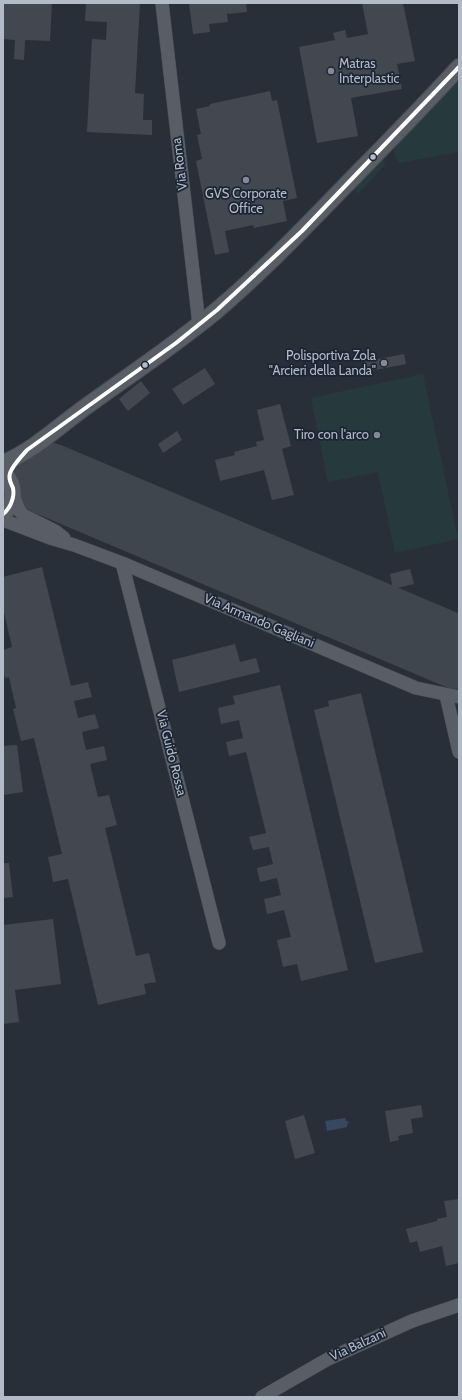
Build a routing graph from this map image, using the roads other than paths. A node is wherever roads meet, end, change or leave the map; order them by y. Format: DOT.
graph roads {
  1 [pos="162,3"];
  2 [pos="459,67"];
  3 [pos="199,324"];
  4 [pos="27,450"];
  5 [pos="3,463"];
  6 [pos="8,483"];
  7 [pos="3,514"];
  8 [pos="3,520"];
  9 [pos="74,545"];
  10 [pos="122,563"];
  11 [pos="452,696"];
  12 [pos="459,752"];
  13 [pos="219,943"];
  14 [pos="459,1305"];
  15 [pos="262,1397"];
  1 -- 3 [label="street, Via Roma"];
  2 -- 3 [label="street"];
  3 -- 4 [label="street"];
  4 -- 5 [label="street"];
  4 -- 6 [label="street"];
  6 -- 7 [label="street"];
  6 -- 9 [label="street, Via Armando Gagliani"];
  8 -- 9 [label="street, Via Armando Gagliani"];
  9 -- 10 [label="street, Via Armando Gagliani"];
  10 -- 11 [label="street, Via Armando Gagliani"];
  10 -- 13 [label="street, Via Guido Rossa"];
  11 -- 12 [label="street, Via Armando Gagliani"];
  14 -- 15 [label="street, Via Balzani"];
}
